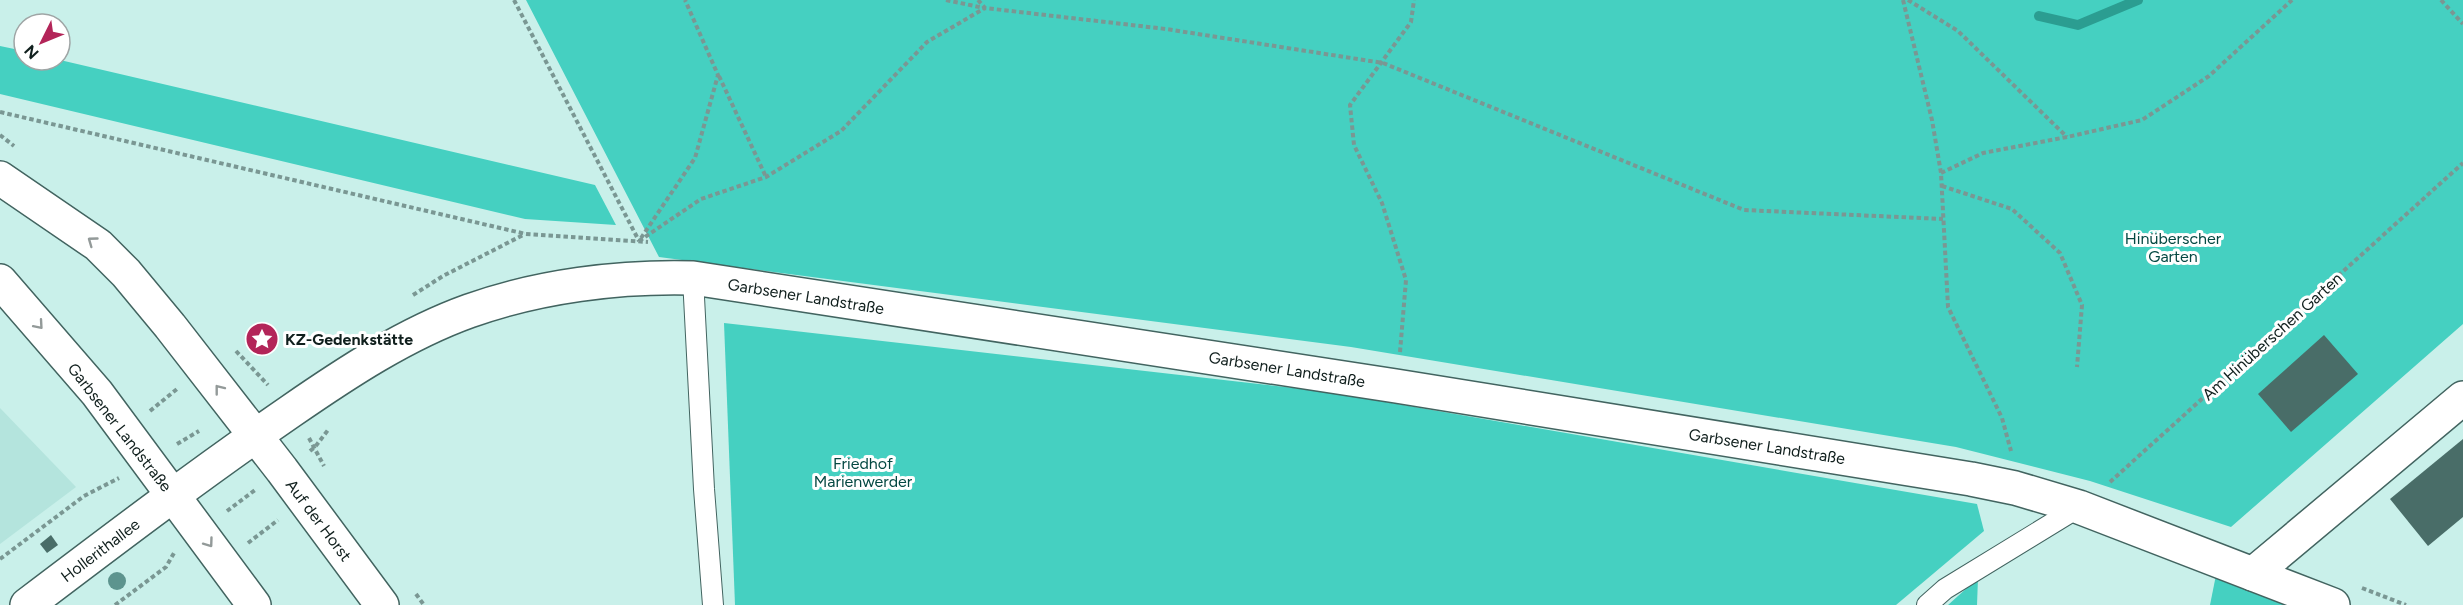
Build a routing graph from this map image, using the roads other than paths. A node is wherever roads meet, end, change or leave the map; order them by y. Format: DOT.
graph roads {
  1 [pos="0,178"];
  2 [pos="693,278"];
  3 [pos="0,281"];
  4 [pos="2463,398"];
  5 [pos="255,435"];
  6 [pos="173,496"];
  7 [pos="2079,507"];
  8 [pos="2253,574"];
  9 [pos="27,605"];
  10 [pos="254,605"];
  11 [pos="382,605"];
  12 [pos="713,605"];
  13 [pos="1927,605"];
  14 [pos="2332,605"];
  5 -- 1 [label="street, one-way"];
  2 -- 5 [label="street, Garbsener Landstraße"];
  2 -- 7 [label="street, Garbsener Landstraße"];
  2 -- 12 [label="lane"];
  3 -- 6 [label="street, Garbsener Landstraße, one-way"];
  4 -- 8 [label="street"];
  5 -- 6 [label="street, Garbsener Landstraße"];
  5 -- 11 [label="street, Auf der Horst"];
  6 -- 9 [label="street, Hollerithallee"];
  6 -- 10 [label="street, one-way"];
  7 -- 8 [label="street, Garbsener Landstraße"];
  7 -- 13 [label="lane"];
  8 -- 14 [label="street, Garbsener Landstraße"];
}
